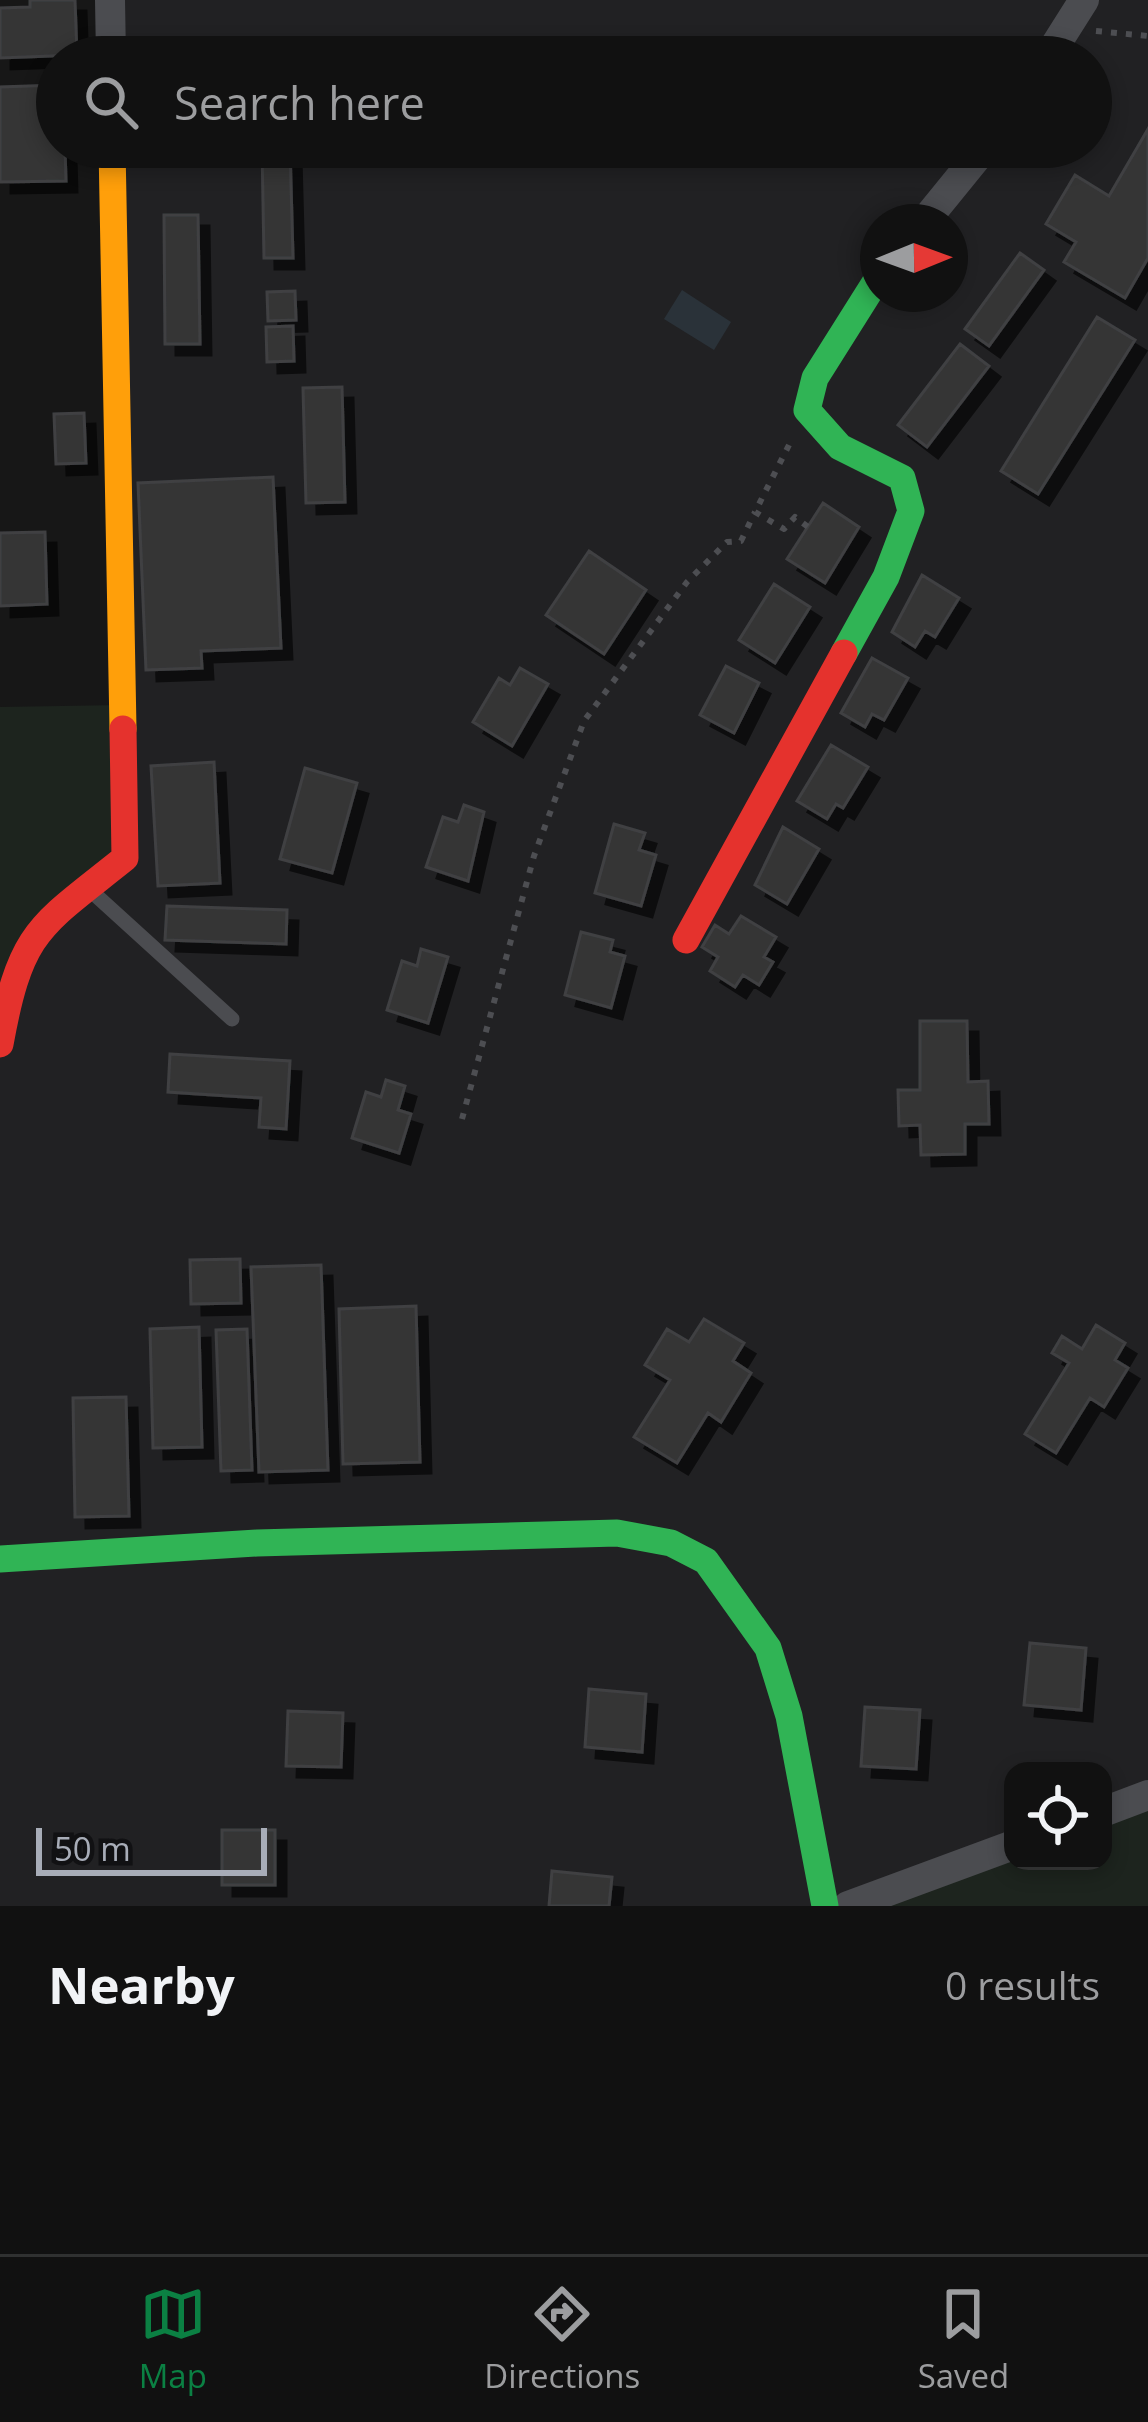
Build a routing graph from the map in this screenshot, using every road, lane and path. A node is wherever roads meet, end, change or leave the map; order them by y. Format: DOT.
graph roads {
  1 [pos="110,0"];
  2 [pos="1084,0"];
  3 [pos="1068,29"];
  4 [pos="111,36"];
  5 [pos="1063,36"];
  6 [pos="1148,36"];
  7 [pos="112,168"];
  8 [pos="968,168"];
  9 [pos="939,204"];
  10 [pos="860,307"];
  11 [pos="807,410"];
  12 [pos="755,512"];
  13 [pos="808,527"];
  14 [pos="89,890"];
  15 [pos="686,940"];
  16 [pos="232,1019"];
  17 [pos="0,1044"];
  18 [pos="462,1119"];
  19 [pos="0,1559"];
  20 [pos="1148,1795"];
  21 [pos="1112,1809"];
  22 [pos="1004,1848"];
  23 [pos="825,1906"];
  24 [pos="848,1906"];
  1 -- 4 [label="street"];
  2 -- 3 [label="street"];
  3 -- 5 [label="street"];
  3 -- 6 [label="path"];
  7 -- 14 [label="street"];
  8 -- 9 [label="street"];
  10 -- 11 [label="street"];
  11 -- 12 [label="path"];
  11 -- 15 [label="street"];
  12 -- 13 [label="path"];
  12 -- 18 [label="path"];
  14 -- 16 [label="lane"];
  14 -- 17 [label="street"];
  19 -- 23 [label="street"];
  20 -- 21 [label="street"];
  22 -- 24 [label="street"];
}
